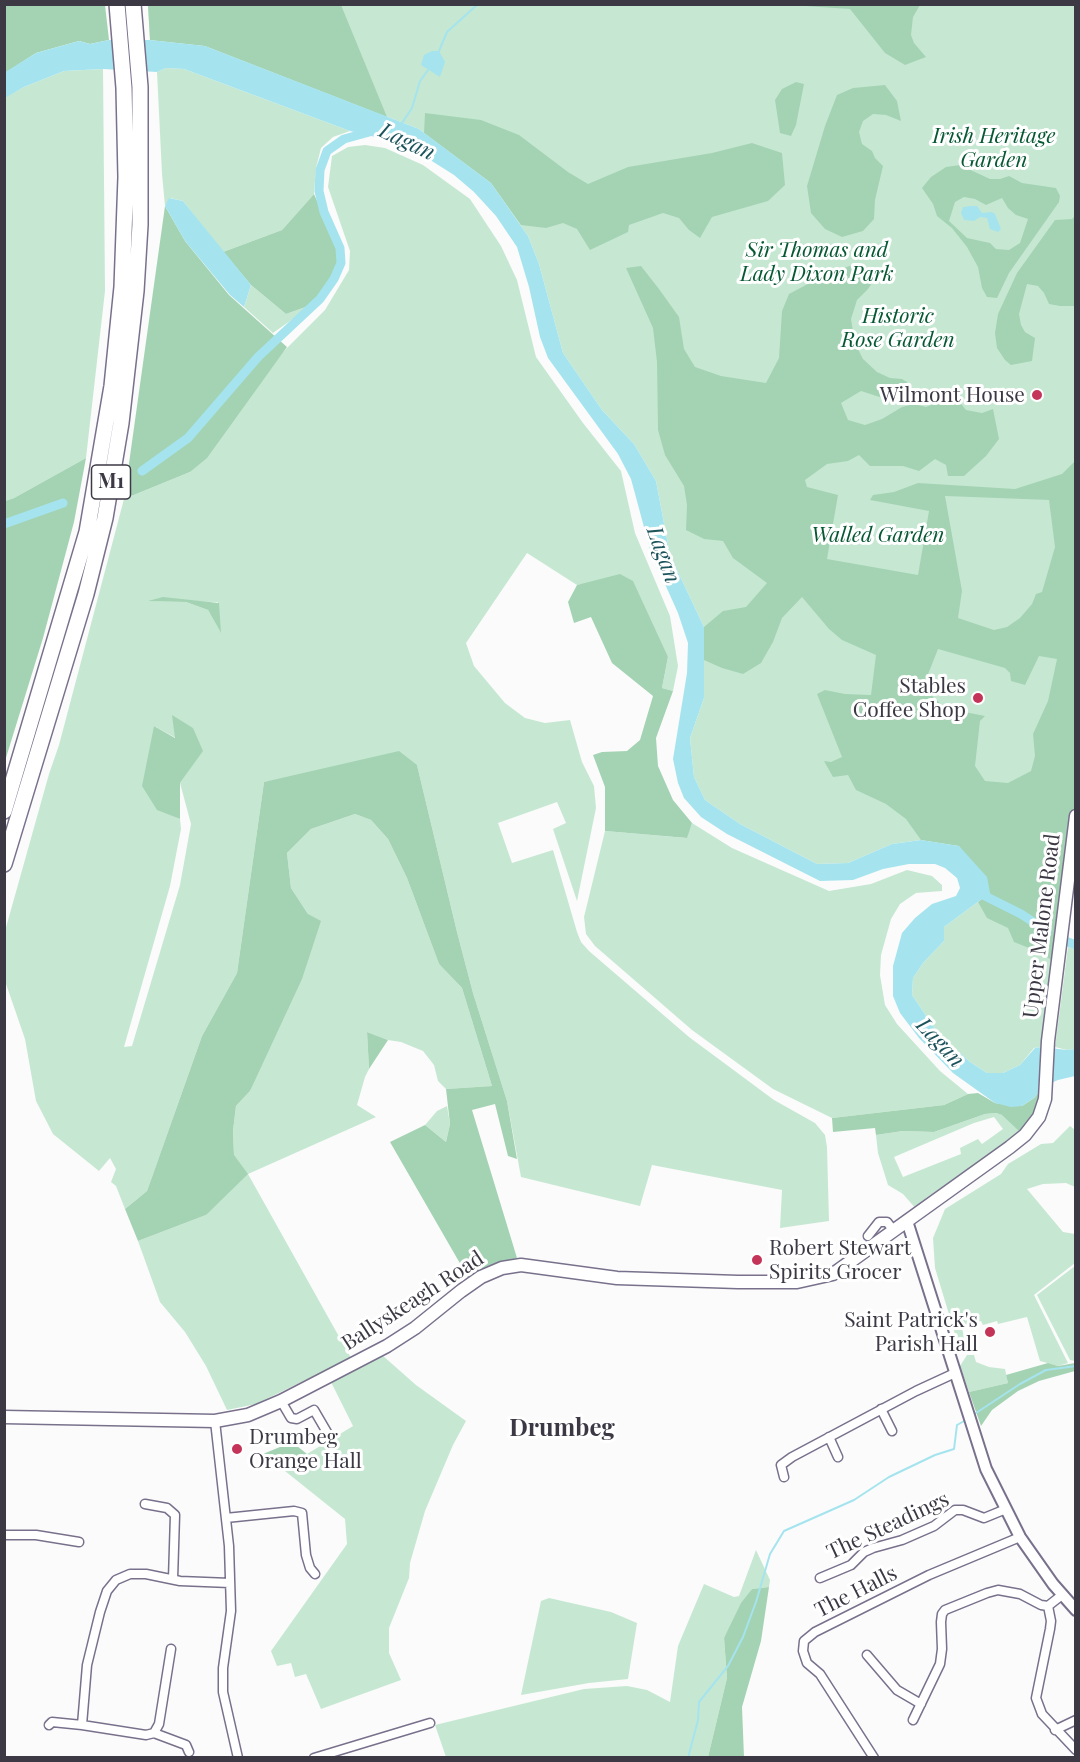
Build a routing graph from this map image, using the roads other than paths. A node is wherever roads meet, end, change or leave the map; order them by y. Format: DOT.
graph roads {
  1 [pos="126,11"];
  2 [pos="4,811"];
  3 [pos="1076,816"];
  4 [pos="4,864"];
  5 [pos="907,1221"];
  6 [pos="894,1231"];
  7 [pos="868,1236"];
  8 [pos="955,1373"];
  9 [pos="281,1401"];
  10 [pos="881,1409"];
  11 [pos="4,1417"];
  12 [pos="215,1421"];
  13 [pos="892,1431"];
  14 [pos="328,1434"];
  15 [pos="829,1437"];
  16 [pos="838,1456"];
  17 [pos="784,1477"];
  18 [pos="145,1504"];
  19 [pos="1006,1509"];
  20 [pos="226,1518"];
  21 [pos="4,1535"];
  22 [pos="1020,1537"];
  23 [pos="80,1542"];
  24 [pos="315,1574"];
  25 [pos="820,1578"];
  26 [pos="173,1579"];
  27 [pos="230,1583"];
  28 [pos="1062,1595"];
  29 [pos="1048,1606"];
  30 [pos="1076,1610"];
  31 [pos="171,1649"];
  32 [pos="867,1655"];
  33 [pos="921,1704"];
  34 [pos="913,1720"];
  35 [pos="1076,1720"];
  36 [pos="430,1723"];
  37 [pos="49,1725"];
  38 [pos="82,1725"];
  39 [pos="1055,1730"];
  40 [pos="154,1733"];
  41 [pos="1076,1750"];
  42 [pos="189,1752"];
  43 [pos="238,1758"];
  44 [pos="314,1758"];
  45 [pos="874,1758"];
  1 -- 2 [label="highway, M1"];
  1 -- 4 [label="highway, M1"];
  3 -- 5 [label="main road, Upper Malone Road"];
  5 -- 6 [label="main road, Ballyskeagh Road"];
  5 -- 8 [label="street"];
  6 -- 7 [label="street"];
  6 -- 9 [label="main road, Ballyskeagh Road"];
  8 -- 10 [label="street"];
  8 -- 19 [label="street"];
  9 -- 12 [label="main road, Ballyskeagh Road"];
  9 -- 14 [label="street"];
  10 -- 13 [label="street"];
  10 -- 15 [label="street"];
  11 -- 12 [label="main road, Ballyskeagh Road"];
  12 -- 20 [label="street"];
  15 -- 16 [label="street"];
  15 -- 17 [label="street"];
  18 -- 26 [label="street"];
  19 -- 22 [label="street"];
  19 -- 25 [label="street, The Steadings"];
  20 -- 24 [label="street"];
  20 -- 27 [label="street"];
  21 -- 23 [label="street"];
  22 -- 28 [label="street"];
  22 -- 45 [label="street, The Halls"];
  26 -- 27 [label="street"];
  26 -- 38 [label="street"];
  27 -- 43 [label="street"];
  28 -- 29 [label="street"];
  28 -- 30 [label="street"];
  29 -- 33 [label="street"];
  29 -- 39 [label="street"];
  31 -- 40 [label="street"];
  32 -- 33 [label="street"];
  33 -- 34 [label="street"];
  35 -- 39 [label="street"];
  36 -- 44 [label="street"];
  37 -- 38 [label="street"];
  38 -- 40 [label="street"];
  39 -- 41 [label="street"];
  40 -- 42 [label="street"];
}
